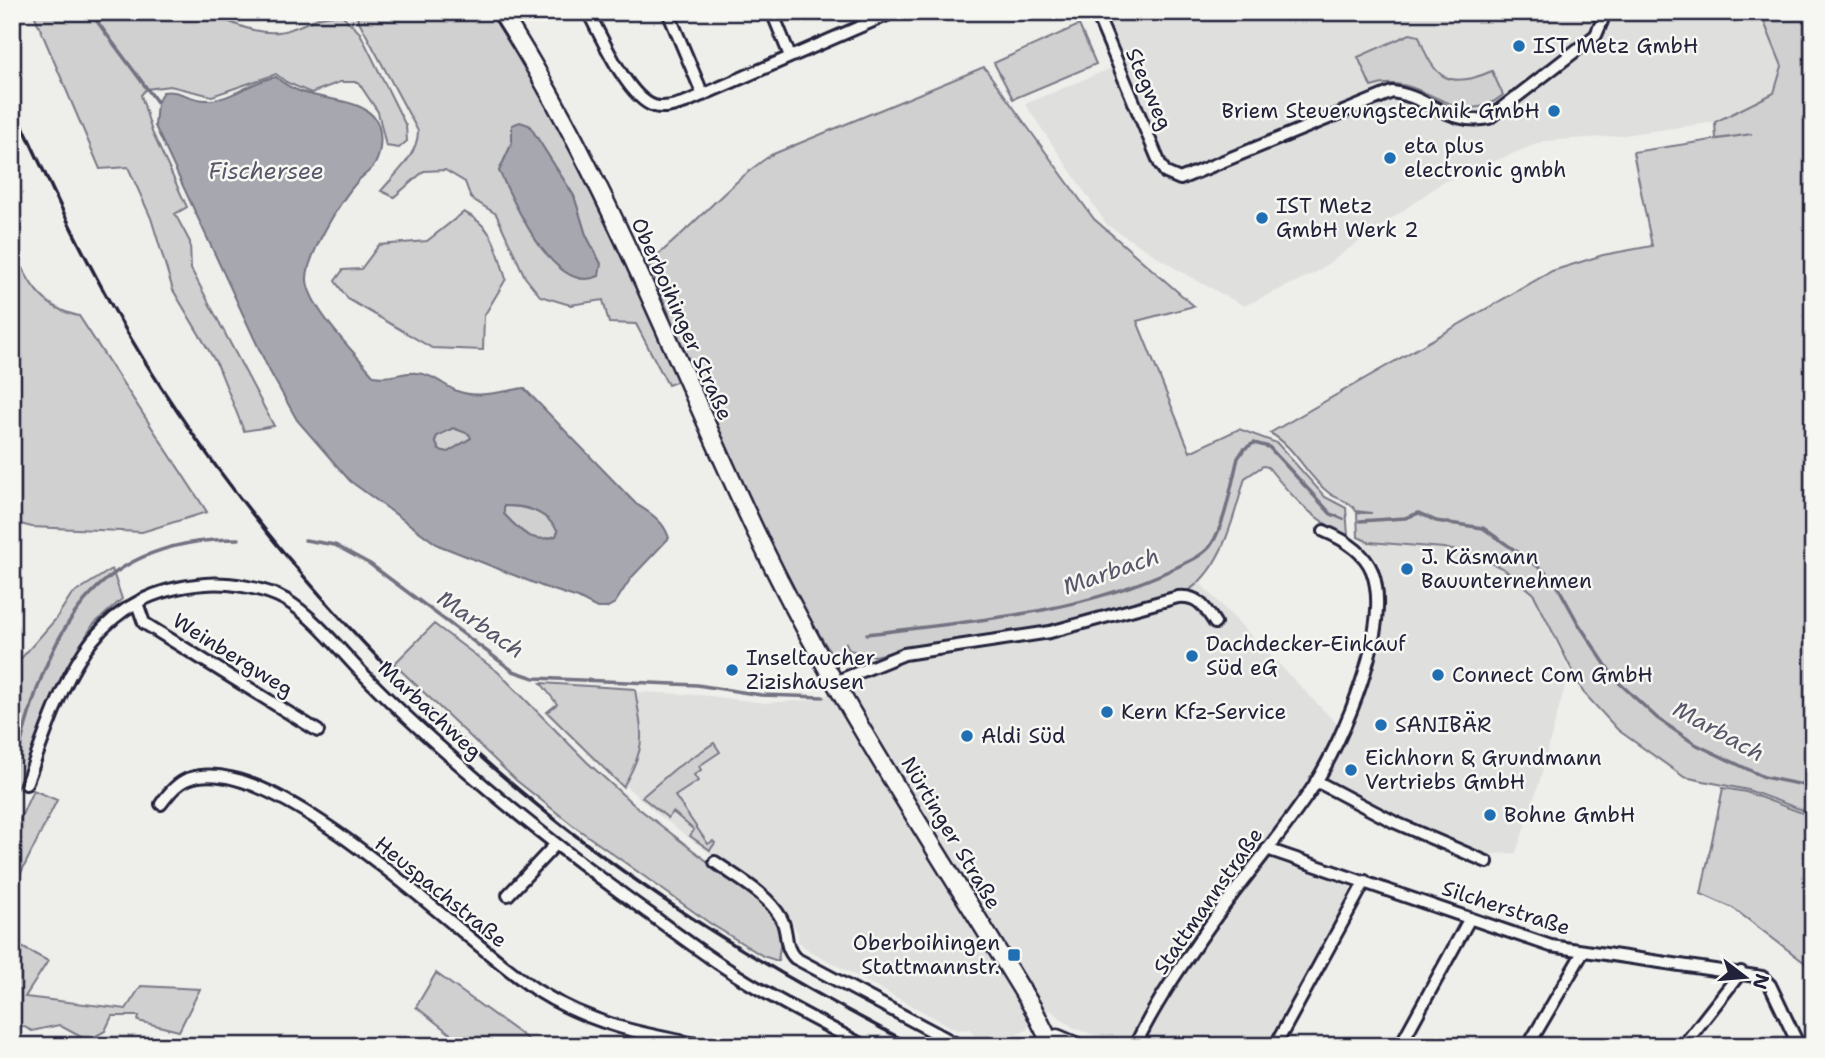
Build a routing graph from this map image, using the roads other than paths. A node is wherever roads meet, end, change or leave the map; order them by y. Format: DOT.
graph roads {
  1 [pos="501,12"];
  2 [pos="588,12"];
  3 [pos="668,12"];
  4 [pos="772,12"];
  5 [pos="894,12"];
  6 [pos="1096,12"];
  7 [pos="1599,12"];
  8 [pos="882,15"];
  9 [pos="790,56"];
  10 [pos="703,95"];
  11 [pos="1324,531"];
  12 [pos="137,603"];
  13 [pos="1215,623"];
  14 [pos="816,649"];
  15 [pos="835,682"];
  16 [pos="318,731"];
  17 [pos="1316,781"];
  18 [pos="26,784"];
  19 [pos="161,804"];
  20 [pos="555,845"];
  21 [pos="1267,849"];
  22 [pos="715,862"];
  23 [pos="1487,862"];
  24 [pos="1365,881"];
  25 [pos="509,895"];
  26 [pos="1470,918"];
  27 [pos="1583,952"];
  28 [pos="1741,972"];
  29 [pos="653,1042"];
  30 [pos="1045,1043"];
  31 [pos="707,1046"];
  32 [pos="864,1046"];
  33 [pos="960,1046"];
  34 [pos="1076,1046"];
  35 [pos="1135,1046"];
  36 [pos="1275,1046"];
  37 [pos="1400,1046"];
  38 [pos="1528,1046"];
  39 [pos="1683,1046"];
  40 [pos="1799,1046"];
  1 -- 14 [label="main road, Oberboihinger Straße"];
  2 -- 10 [label="street"];
  3 -- 10 [label="street"];
  4 -- 9 [label="street"];
  5 -- 8 [label="street"];
  6 -- 7 [label="street, Stegweg"];
  8 -- 9 [label="street"];
  9 -- 10 [label="street"];
  11 -- 17 [label="street, Stattmannstraße"];
  12 -- 16 [label="street, Weinbergweg"];
  12 -- 18 [label="street, Marbachweg"];
  12 -- 20 [label="street, Marbachweg"];
  13 -- 15 [label="street"];
  14 -- 15 [label="main road, Nürtinger Straße"];
  15 -- 30 [label="main road, Nürtinger Straße"];
  17 -- 21 [label="street, Stattmannstraße"];
  17 -- 23 [label="street"];
  19 -- 29 [label="street, Heuspachstraße"];
  20 -- 25 [label="street"];
  20 -- 32 [label="street, Marbachweg"];
  21 -- 24 [label="street, Silcherstraße"];
  21 -- 35 [label="street, Stattmannstraße"];
  22 -- 33 [label="street"];
  24 -- 26 [label="street, Silcherstraße"];
  24 -- 36 [label="street"];
  26 -- 27 [label="street, Silcherstraße"];
  26 -- 37 [label="street"];
  27 -- 28 [label="street, Silcherstraße"];
  27 -- 38 [label="street"];
  28 -- 39 [label="street"];
  28 -- 40 [label="street, Silcherstraße"];
  29 -- 31 [label="street, Heuspachstraße"];
  30 -- 34 [label="main road"];
}
